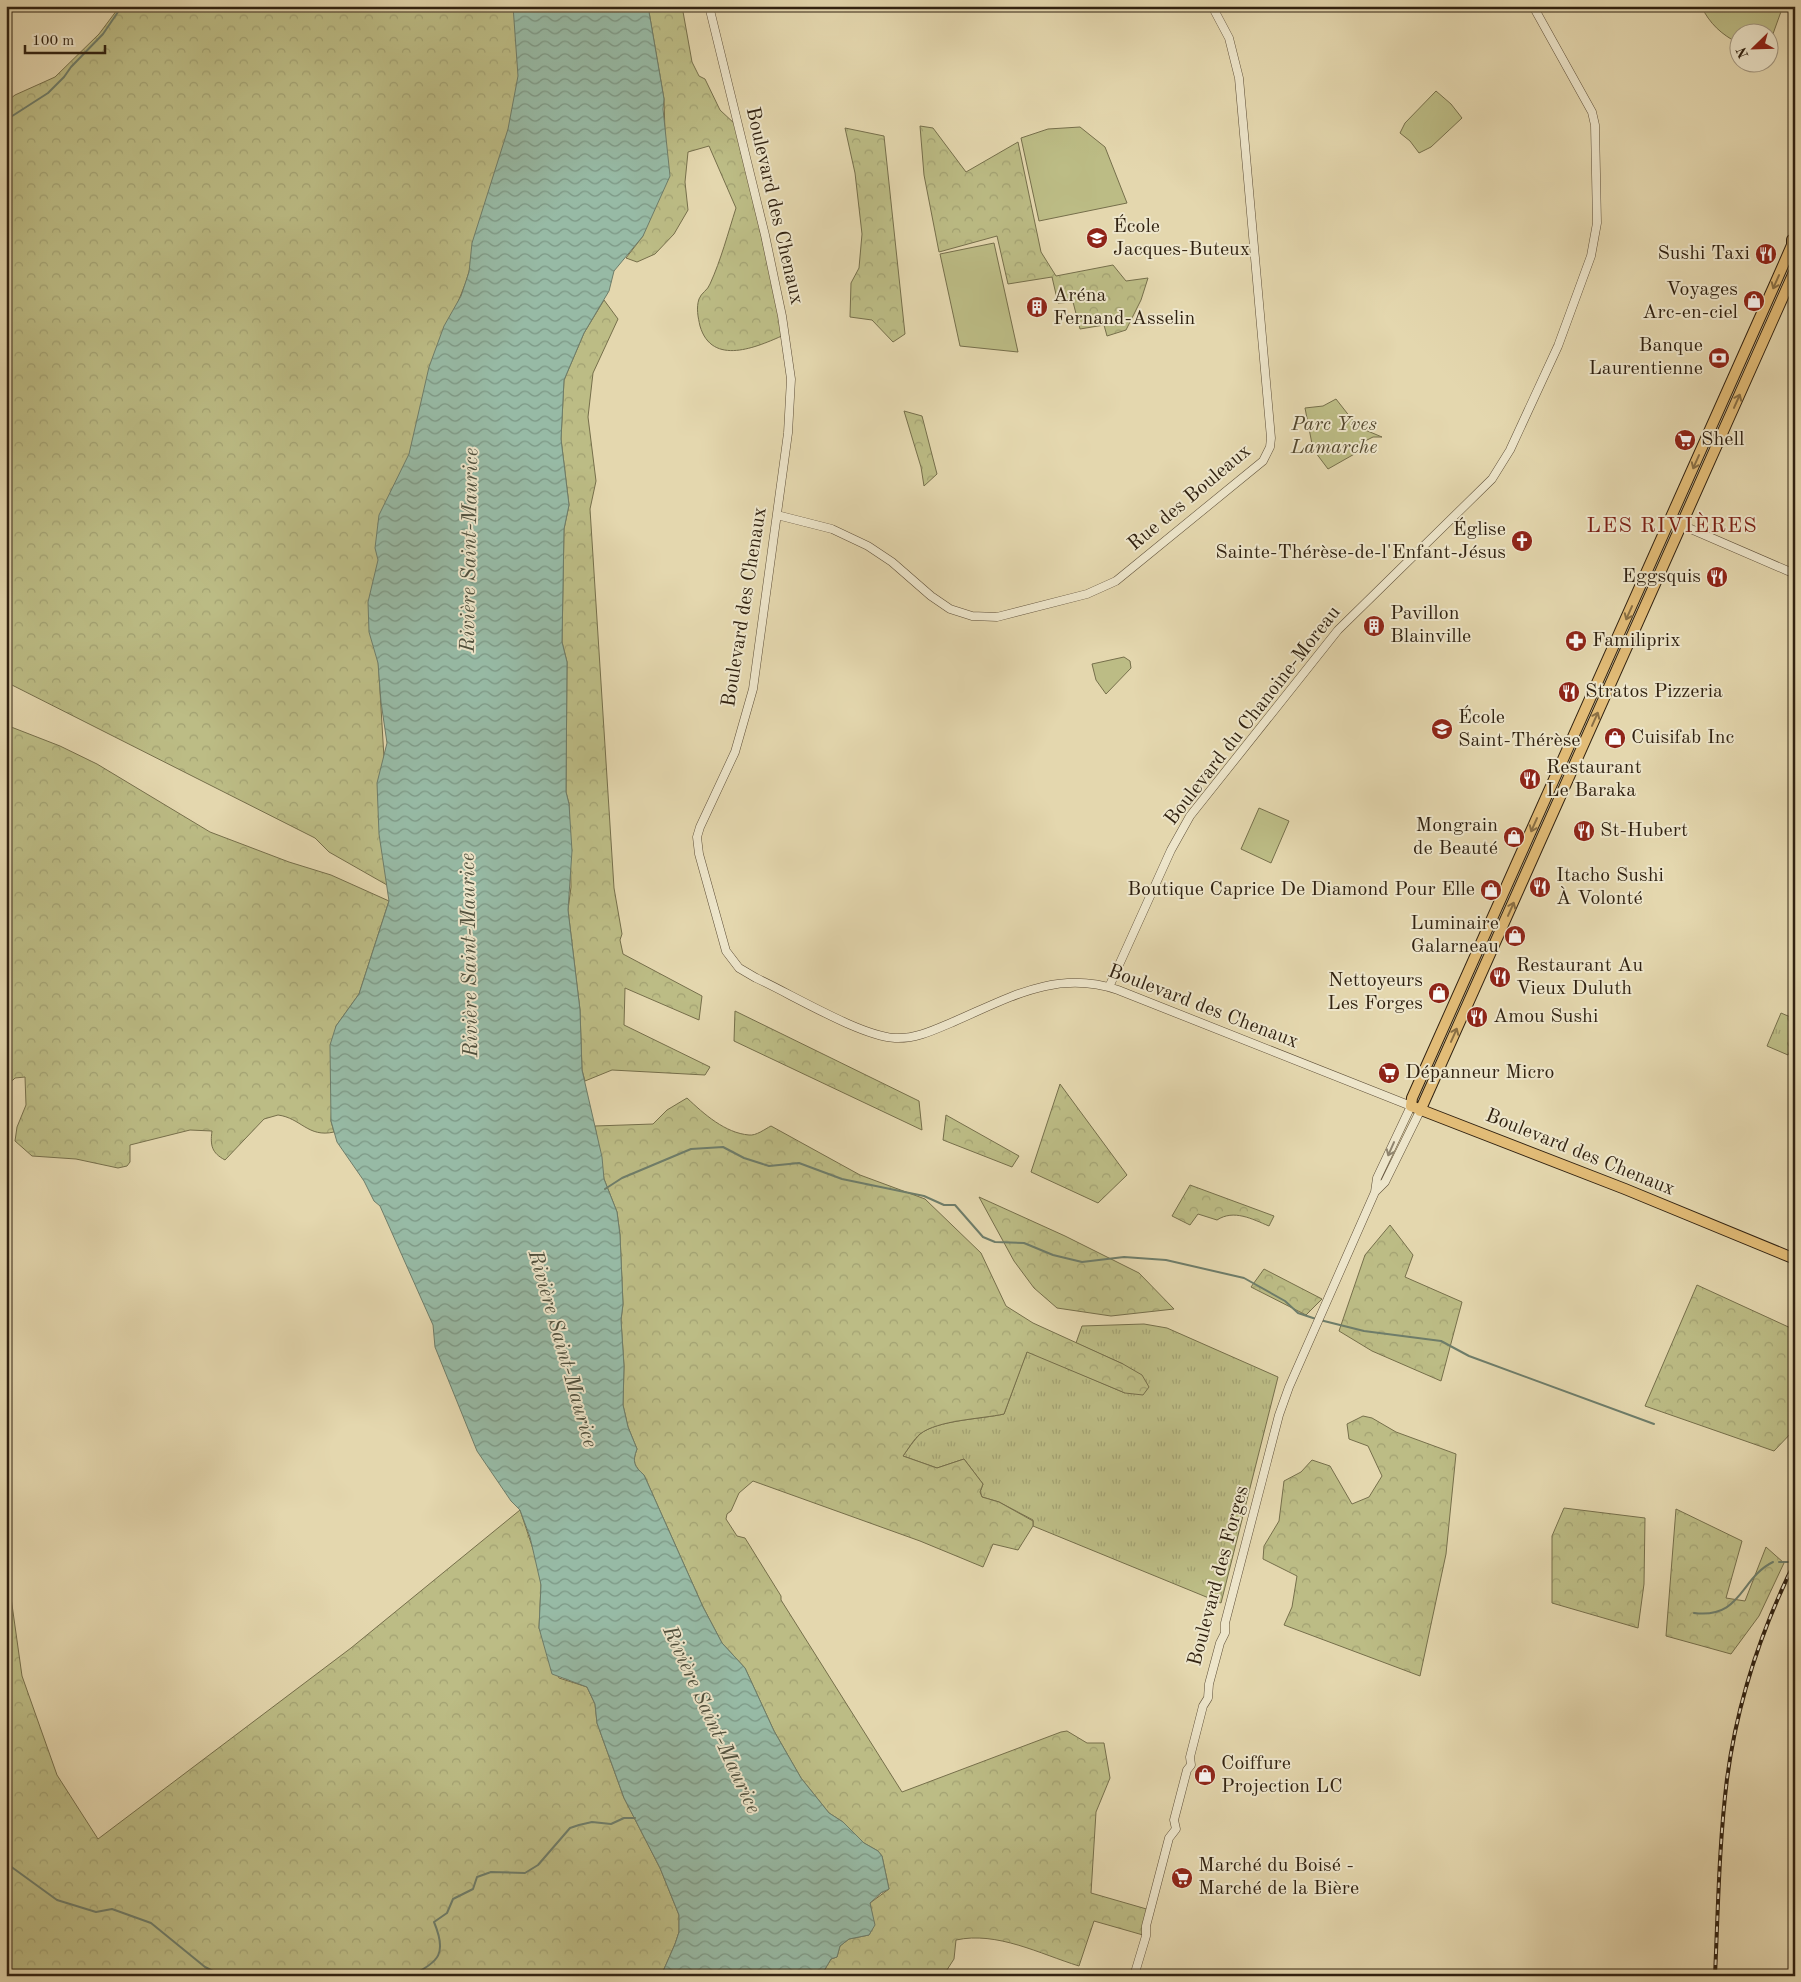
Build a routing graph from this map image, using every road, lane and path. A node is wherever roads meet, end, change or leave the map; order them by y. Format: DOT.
graph roads {
  1 [pos="710,6"];
  2 [pos="1212,6"];
  3 [pos="1533,6"];
  4 [pos="1795,239"];
  5 [pos="1795,270"];
  6 [pos="778,515"];
  7 [pos="1670,520"];
  8 [pos="1680,525"];
  9 [pos="1795,574"];
  10 [pos="1560,767"];
  11 [pos="1572,772"];
  12 [pos="1109,987"];
  13 [pos="1416,1109"];
  14 [pos="1795,1259"];
  15 [pos="1134,1976"];
  1 -- 6 [label="street, Boulevard des Chenaux"];
  2 -- 6 [label="street, Rue des Bouleaux"];
  3 -- 12 [label="street, Boulevard du Chanoine-Moreau"];
  4 -- 7 [label="main road, Boulevard des Forges, one-way"];
  8 -- 5 [label="main road, Boulevard des Forges, one-way"];
  6 -- 12 [label="street, Boulevard des Chenaux"];
  7 -- 8 [label="street"];
  7 -- 10 [label="main road, Boulevard des Forges, one-way"];
  8 -- 9 [label="street"];
  11 -- 8 [label="main road, Boulevard des Forges, one-way"];
  10 -- 11 [label="street"];
  10 -- 13 [label="main road, Boulevard des Forges, one-way"];
  13 -- 11 [label="main road, Boulevard des Forges, one-way"];
  12 -- 13 [label="street, Boulevard des Chenaux"];
  13 -- 14 [label="main road, Boulevard des Chenaux"];
  13 -- 15 [label="street, Boulevard des Forges"];
}
